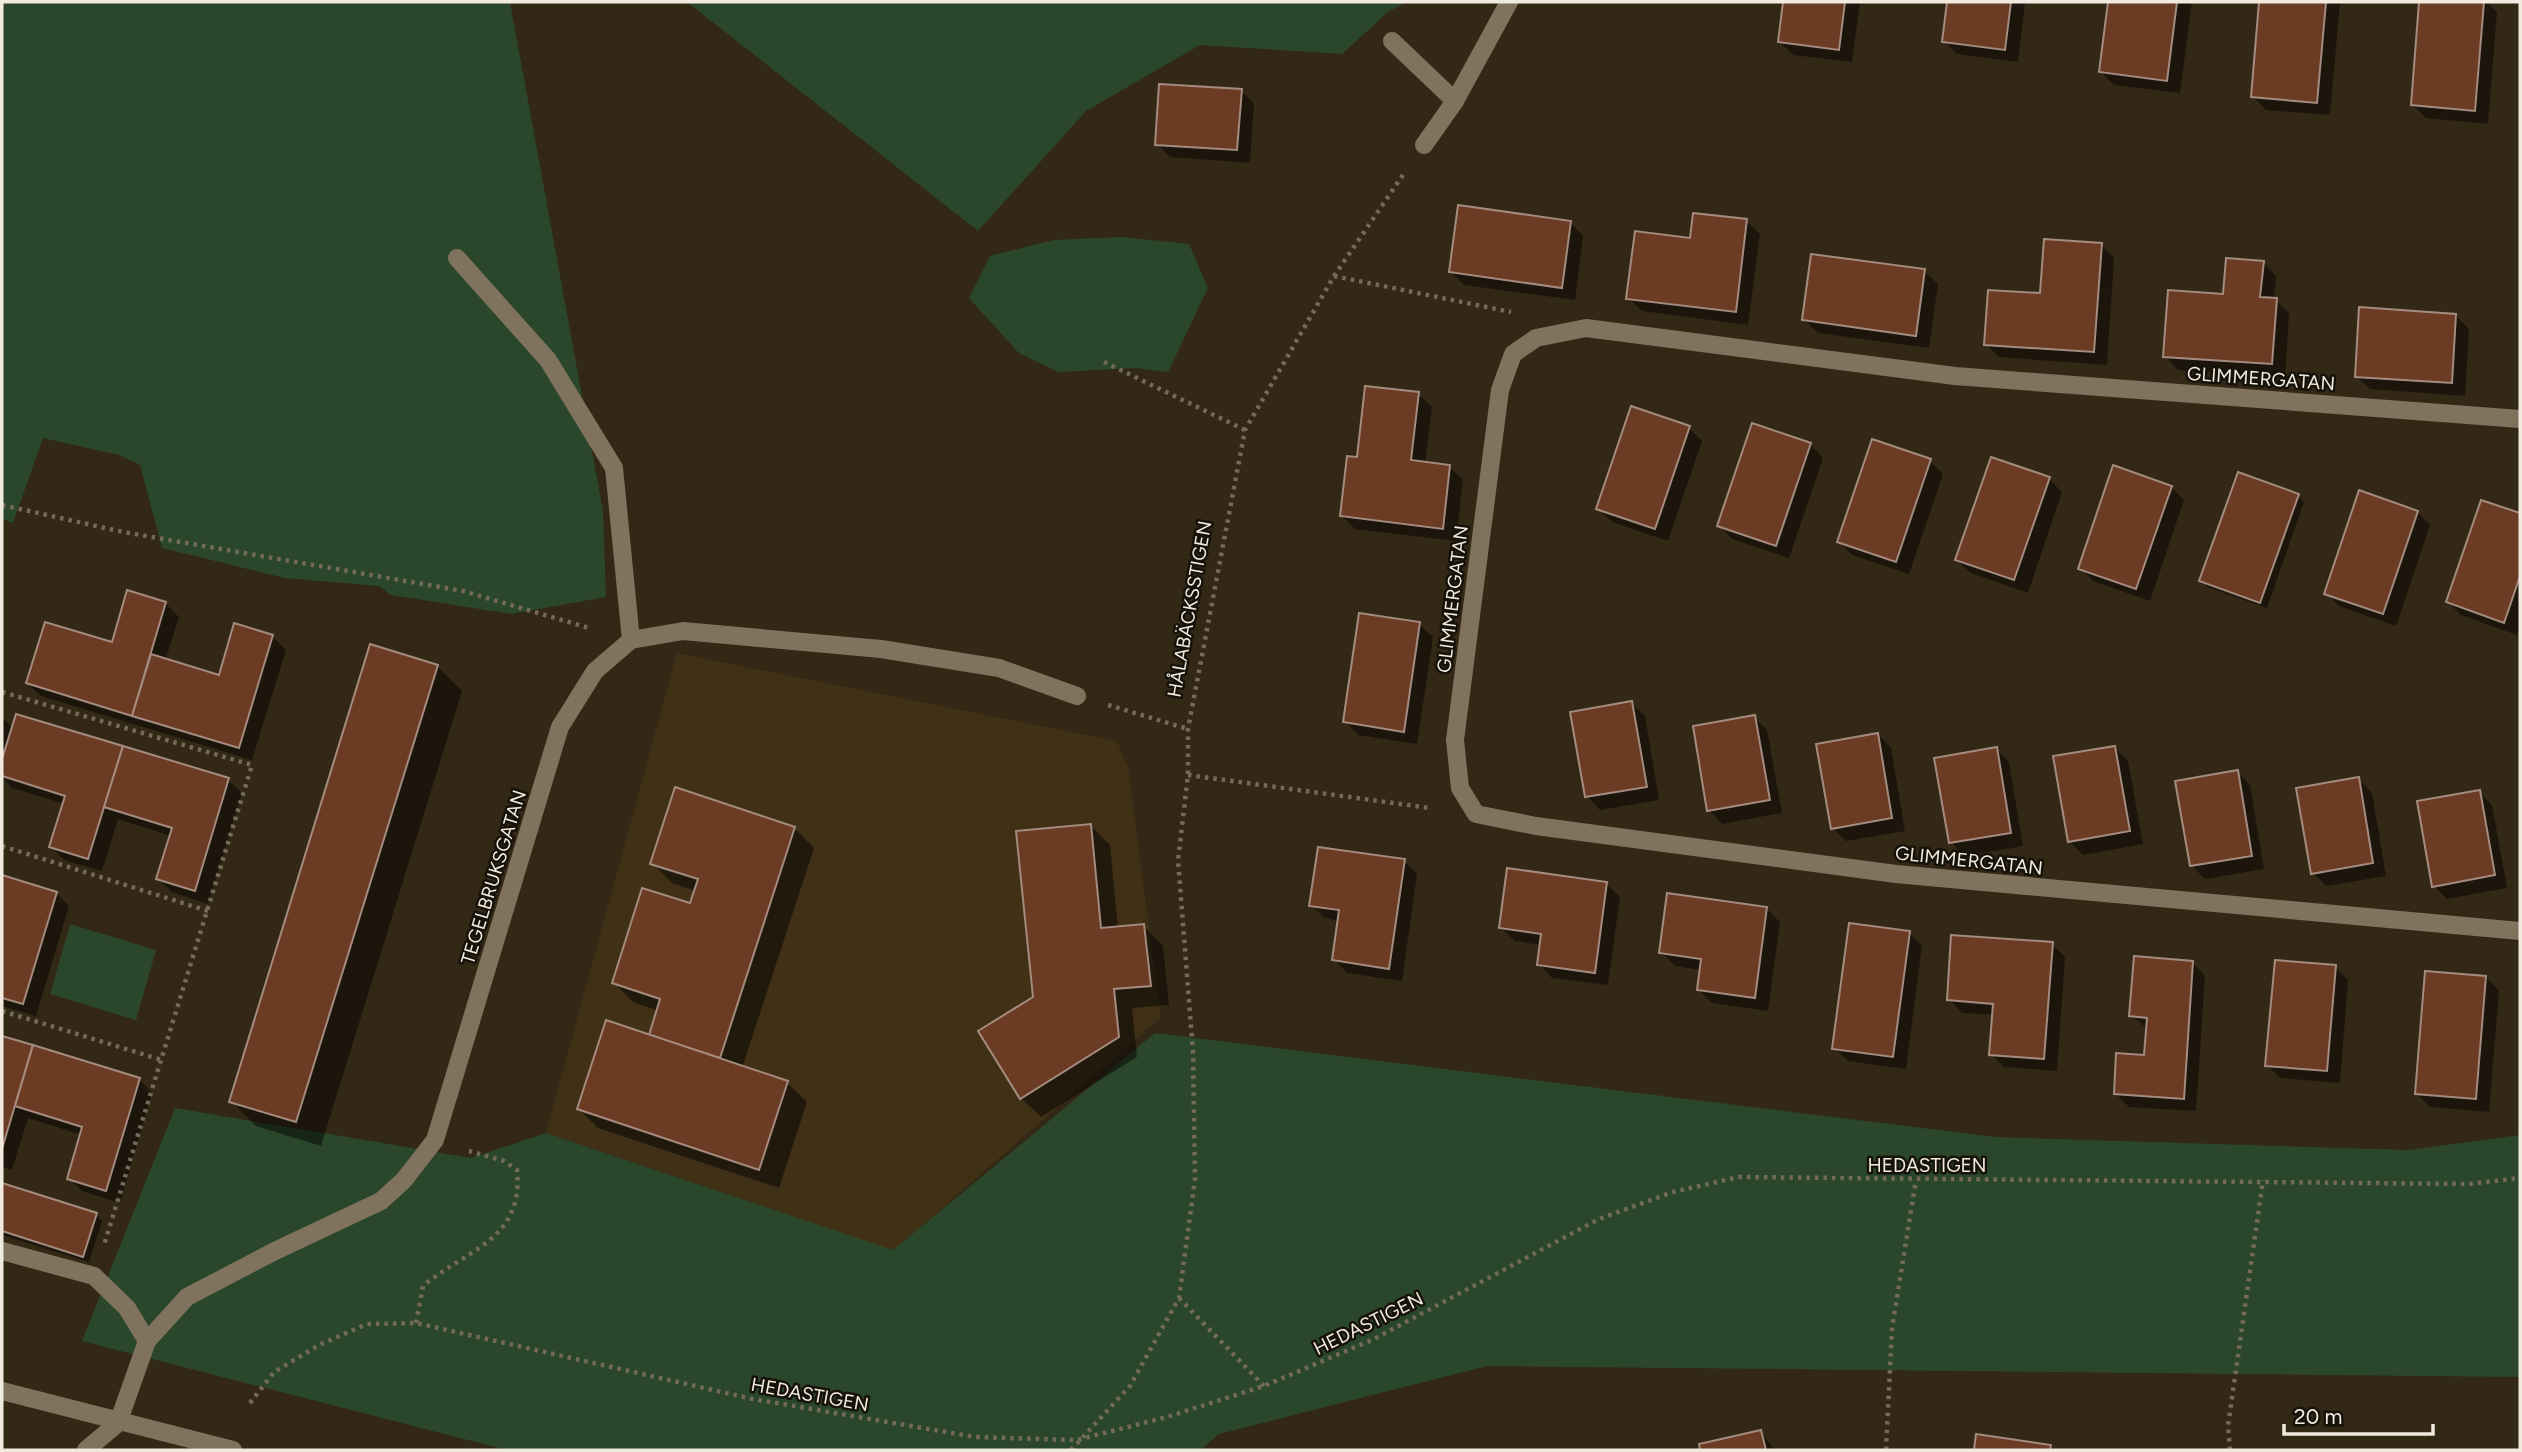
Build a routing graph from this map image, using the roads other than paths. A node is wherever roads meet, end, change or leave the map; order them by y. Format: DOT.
graph roads {
  1 [pos="1509,2"];
  2 [pos="1392,41"];
  3 [pos="1455,101"];
  4 [pos="1424,145"];
  5 [pos="457,258"];
  6 [pos="2520,419"];
  7 [pos="631,640"];
  8 [pos="1077,696"];
  9 [pos="2520,931"];
  10 [pos="2,1251"];
  11 [pos="147,1341"];
  12 [pos="2,1391"];
  13 [pos="117,1423"];
  14 [pos="86,1450"];
  15 [pos="233,1450"];
  1 -- 3 [label="street"];
  2 -- 3 [label="street"];
  3 -- 4 [label="street"];
  5 -- 7 [label="street"];
  6 -- 9 [label="street, GLIMMERGATAN"];
  7 -- 8 [label="street"];
  7 -- 11 [label="street, TEGELBRUKSGATAN"];
  10 -- 11 [label="street"];
  11 -- 13 [label="street, TEGELBRUKSGATAN"];
  12 -- 13 [label="street"];
  13 -- 14 [label="street, TEGELBRUKSGATAN"];
  13 -- 15 [label="street"];
}
